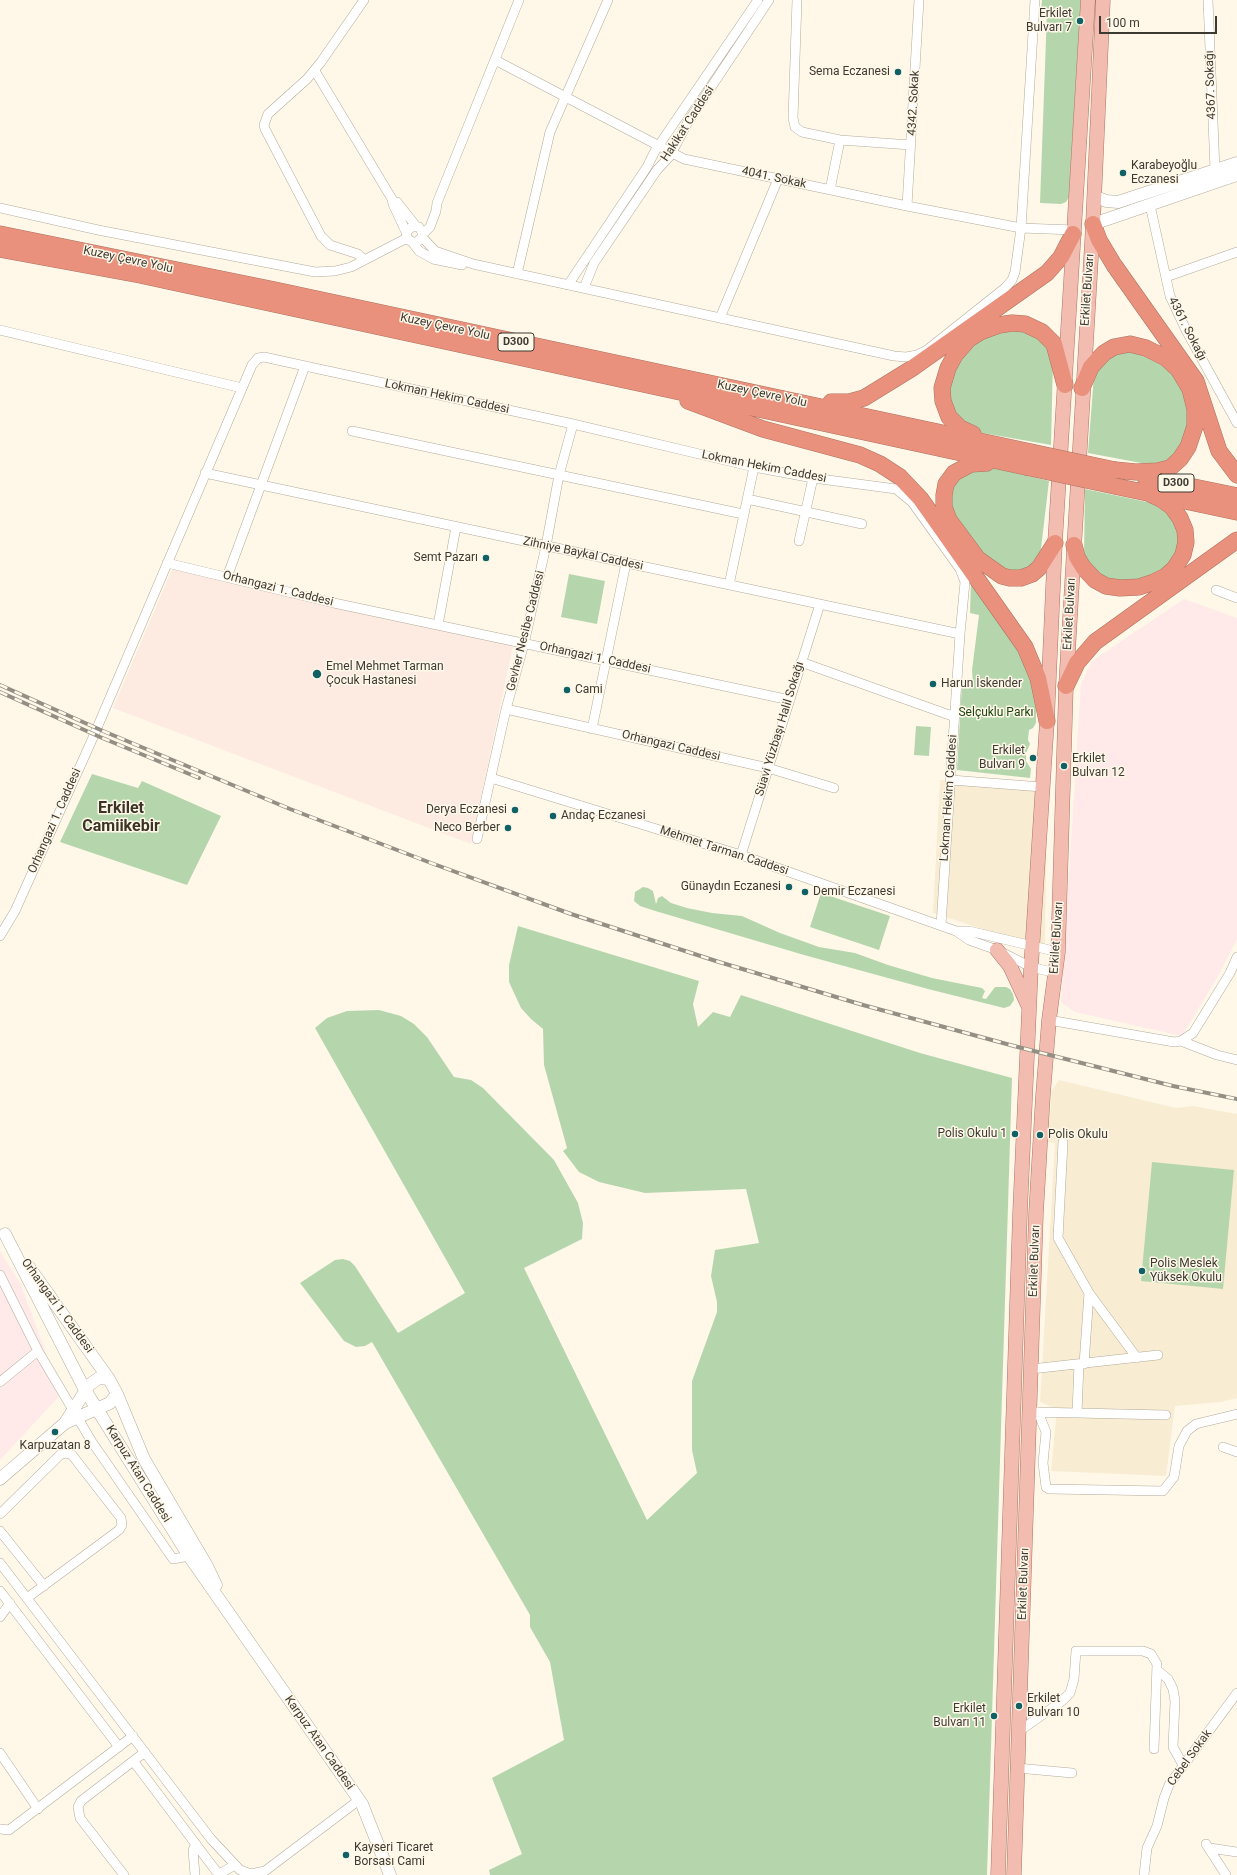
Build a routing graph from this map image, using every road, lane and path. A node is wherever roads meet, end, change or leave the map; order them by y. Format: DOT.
graph roads {
  1 [pos="364,0"];
  2 [pos="519,0"];
  3 [pos="608,0"];
  4 [pos="758,0"];
  5 [pos="769,0"];
  6 [pos="797,0"];
  7 [pos="919,0"];
  8 [pos="1035,0"];
  9 [pos="1088,0"];
  10 [pos="1103,0"];
  11 [pos="1208,0"];
  12 [pos="495,60"];
  13 [pos="314,71"];
  14 [pos="564,95"];
  15 [pos="840,140"];
  16 [pos="660,145"];
  17 [pos="911,145"];
  18 [pos="672,152"];
  19 [pos="1237,163"];
  20 [pos="1215,170"];
  21 [pos="1237,175"];
  22 [pos="778,179"];
  23 [pos="830,190"];
  24 [pos="1094,196"];
  25 [pos="392,199"];
  26 [pos="1150,205"];
  27 [pos="907,206"];
  28 [pos="0,208"];
  29 [pos="1093,224"];
  30 [pos="1021,228"];
  31 [pos="420,231"];
  32 [pos="1074,232"];
  33 [pos="0,234"];
  34 [pos="409,237"];
  35 [pos="0,249"];
  36 [pos="1237,252"];
  37 [pos="364,260"];
  38 [pos="473,264"];
  39 [pos="517,274"];
  40 [pos="1166,277"];
  41 [pos="568,285"];
  42 [pos="584,288"];
  43 [pos="720,318"];
  44 [pos="0,330"];
  45 [pos="305,366"];
  46 [pos="717,384"];
  47 [pos="1065,385"];
  48 [pos="656,387"];
  49 [pos="242,388"];
  50 [pos="1082,388"];
  51 [pos="1237,423"];
  52 [pos="573,424"];
  53 [pos="352,431"];
  54 [pos="1007,446"];
  55 [pos="1000,462"];
  56 [pos="754,467"];
  57 [pos="1115,470"];
  58 [pos="205,473"];
  59 [pos="559,475"];
  60 [pos="1237,475"];
  61 [pos="812,478"];
  62 [pos="262,486"];
  63 [pos="1148,493"];
  64 [pos="1237,496"];
  65 [pos="746,499"];
  66 [pos="805,512"];
  67 [pos="1237,512"];
  68 [pos="743,514"];
  69 [pos="862,524"];
  70 [pos="456,527"];
  71 [pos="1237,540"];
  72 [pos="799,541"];
  73 [pos="1055,543"];
  74 [pos="1074,545"];
  75 [pos="546,546"];
  76 [pos="166,563"];
  77 [pos="626,563"];
  78 [pos="227,577"];
  79 [pos="729,585"];
  80 [pos="1216,590"];
  81 [pos="1237,598"];
  82 [pos="820,604"];
  83 [pos="438,625"];
  84 [pos="960,634"];
  85 [pos="524,644"];
  86 [pos="606,660"];
  87 [pos="801,662"];
  88 [pos="1066,686"];
  89 [pos="790,700"];
  90 [pos="506,709"];
  91 [pos="955,717"];
  92 [pos="1047,722"];
  93 [pos="592,729"];
  94 [pos="768,768"];
  95 [pos="491,778"];
  96 [pos="951,780"];
  97 [pos="1042,787"];
  98 [pos="834,788"];
  99 [pos="477,839"];
  100 [pos="741,854"];
  101 [pos="941,926"];
  102 [pos="956,931"];
  103 [pos="0,936"];
  104 [pos="1032,946"];
  105 [pos="997,950"];
  106 [pos="1058,952"];
  107 [pos="1237,957"];
  108 [pos="1031,967"];
  109 [pos="1056,973"];
  110 [pos="1233,974"];
  111 [pos="1030,1007"];
  112 [pos="1049,1020"];
  113 [pos="1181,1042"];
  114 [pos="1237,1060"];
  115 [pos="1063,1142"];
  116 [pos="3,1229"];
  117 [pos="0,1275"];
  118 [pos="1089,1293"];
  119 [pos="38,1351"];
  120 [pos="1158,1355"];
  121 [pos="1137,1358"];
  122 [pos="1082,1364"];
  123 [pos="1031,1369"];
  124 [pos="109,1379"];
  125 [pos="0,1382"];
  126 [pos="85,1390"];
  127 [pos="117,1394"];
  128 [pos="98,1410"];
  129 [pos="1034,1412"];
  130 [pos="1077,1413"];
  131 [pos="75,1414"];
  132 [pos="1237,1414"];
  133 [pos="1166,1415"];
  134 [pos="1223,1446"];
  135 [pos="1237,1452"];
  136 [pos="0,1479"];
  137 [pos="0,1514"];
  138 [pos="0,1531"];
  139 [pos="189,1556"];
  140 [pos="0,1563"];
  141 [pos="44,1586"];
  142 [pos="0,1591"];
  143 [pos="28,1598"];
  144 [pos="10,1603"];
  145 [pos="0,1617"];
  146 [pos="232,1618"];
  147 [pos="1157,1670"];
  148 [pos="1237,1693"];
  149 [pos="1018,1732"];
  150 [pos="133,1736"];
  151 [pos="119,1747"];
  152 [pos="1154,1748"];
  153 [pos="145,1752"];
  154 [pos="0,1753"];
  155 [pos="134,1762"];
  156 [pos="1183,1765"];
  157 [pos="1017,1768"];
  158 [pos="1072,1773"];
  159 [pos="359,1800"];
  160 [pos="38,1809"];
  161 [pos="0,1829"];
  162 [pos="196,1844"];
  163 [pos="1237,1852"];
  164 [pos="235,1865"];
  165 [pos="124,1875"];
  166 [pos="195,1875"];
  167 [pos="390,1875"];
  168 [pos="998,1875"];
  169 [pos="1014,1875"];
  170 [pos="1144,1875"];
  171 [pos="1226,1875"];
  1 -- 13 [label="street"];
  2 -- 12 [label="street"];
  3 -- 14 [label="street"];
  4 -- 16 [label="street, Hakikat Caddesi"];
  5 -- 18 [label="street, Hakikat Caddesi"];
  6 -- 15 [label="street"];
  7 -- 17 [label="street, 4342. Sokak"];
  8 -- 30 [label="street"];
  9 -- 32 [label="main road, Erkilet Bulvarı"];
  10 -- 24 [label="main road, Erkilet Bulvarı"];
  11 -- 20 [label="street, 4367. Sokağı"];
  12 -- 14 [label="street, 4041. Sokak"];
  12 -- 31 [label="street"];
  13 -- 25 [label="street"];
  13 -- 37 [label="street"];
  14 -- 16 [label="street, 4041. Sokak"];
  14 -- 39 [label="street"];
  15 -- 17 [label="street"];
  15 -- 23 [label="street"];
  16 -- 18 [label="street, 4041. Sokak"];
  16 -- 41 [label="street, Hakikat Caddesi"];
  17 -- 27 [label="street, 4342. Sokak"];
  18 -- 22 [label="street, 4041. Sokak"];
  18 -- 42 [label="street, Hakikat Caddesi"];
  19 -- 20 [label="street"];
  20 -- 24 [label="street"];
  21 -- 26 [label="street"];
  22 -- 23 [label="street, 4041. Sokak"];
  22 -- 43 [label="street"];
  23 -- 27 [label="street, 4041. Sokak"];
  24 -- 29 [label="main road, Erkilet Bulvarı"];
  25 -- 31 [label="street"];
  25 -- 34 [label="street"];
  26 -- 29 [label="street"];
  26 -- 40 [label="street, 4361. Sokağı"];
  27 -- 30 [label="street, 4041. Sokak"];
  28 -- 37 [label="street"];
  29 -- 50 [label="main road, Erkilet Bulvarı"];
  29 -- 60 [label="highway"];
  30 -- 32 [label="street, 4041. Sokak"];
  30 -- 43 [label="street"];
  31 -- 34 [label="street"];
  31 -- 34 [label="street"];
  31 -- 38 [label="street"];
  32 -- 46 [label="highway"];
  32 -- 47 [label="main road, Erkilet Bulvarı"];
  33 -- 46 [label="highway, Kuzey Çevre Yolu / D300"];
  34 -- 37 [label="street"];
  34 -- 38 [label="street"];
  35 -- 48 [label="highway, Kuzey Çevre Yolu / D300"];
  36 -- 40 [label="street"];
  38 -- 39 [label="street"];
  39 -- 41 [label="street"];
  40 -- 51 [label="street, 4361. Sokağı"];
  41 -- 42 [label="street"];
  42 -- 43 [label="street"];
  44 -- 49 [label="street"];
  45 -- 49 [label="street, Lokman Hekim Caddesi"];
  45 -- 52 [label="street, Lokman Hekim Caddesi"];
  45 -- 62 [label="street"];
  46 -- 54 [label="highway, Kuzey Çevre Yolu / D300"];
  47 -- 54 [label="highway"];
  47 -- 73 [label="main road, Erkilet Bulvarı"];
  48 -- 55 [label="highway, Kuzey Çevre Yolu / D300"];
  48 -- 92 [label="highway"];
  49 -- 58 [label="street, Lokman Hekim Caddesi"];
  50 -- 57 [label="highway"];
  50 -- 74 [label="main road, Erkilet Bulvarı"];
  52 -- 56 [label="street, Lokman Hekim Caddesi"];
  52 -- 59 [label="street, Gevher Nesibe Caddesi"];
  53 -- 59 [label="street"];
  54 -- 57 [label="highway, Kuzey Çevre Yolu / D300, bridge"];
  55 -- 63 [label="highway, Kuzey Çevre Yolu / D300, bridge"];
  55 -- 73 [label="highway"];
  56 -- 61 [label="street, Lokman Hekim Caddesi"];
  56 -- 65 [label="street"];
  57 -- 64 [label="highway, D300"];
  58 -- 62 [label="street, Zihniye Baykal Caddesi"];
  58 -- 76 [label="street, Lokman Hekim Caddesi"];
  59 -- 68 [label="street"];
  59 -- 75 [label="street, Gevher Nesibe Caddesi"];
  61 -- 66 [label="street"];
  61 -- 84 [label="street, Lokman Hekim Caddesi"];
  62 -- 70 [label="street, Zihniye Baykal Caddesi"];
  62 -- 78 [label="street"];
  63 -- 67 [label="highway, D300"];
  63 -- 74 [label="highway"];
  65 -- 66 [label="street"];
  65 -- 68 [label="street"];
  66 -- 69 [label="street"];
  66 -- 72 [label="street"];
  68 -- 79 [label="street"];
  70 -- 75 [label="street, Zihniye Baykal Caddesi"];
  70 -- 83 [label="street"];
  71 -- 88 [label="highway"];
  73 -- 92 [label="main road, Erkilet Bulvarı"];
  74 -- 88 [label="main road, Erkilet Bulvarı"];
  75 -- 77 [label="street, Zihniye Baykal Caddesi"];
  75 -- 85 [label="street, Gevher Nesibe Caddesi"];
  76 -- 78 [label="street, Orhangazi 1. Caddesi"];
  76 -- 103 [label="street, Orhangazi 1. Caddesi"];
  77 -- 79 [label="street, Zihniye Baykal Caddesi"];
  77 -- 86 [label="street"];
  78 -- 83 [label="street, Orhangazi 1. Caddesi"];
  79 -- 82 [label="street, Zihniye Baykal Caddesi"];
  80 -- 81 [label="street"];
  82 -- 84 [label="street, Zihniye Baykal Caddesi"];
  82 -- 87 [label="street, Süavi Yüzbaşı Halil Sokağı"];
  83 -- 85 [label="street, Orhangazi 1. Caddesi"];
  84 -- 91 [label="street, Lokman Hekim Caddesi"];
  85 -- 86 [label="street, Orhangazi 1. Caddesi"];
  85 -- 90 [label="street, Gevher Nesibe Caddesi"];
  86 -- 89 [label="street, Orhangazi 1. Caddesi"];
  86 -- 93 [label="street"];
  87 -- 89 [label="street, Süavi Yüzbaşı Halil Sokağı"];
  87 -- 91 [label="street"];
  88 -- 106 [label="main road, Erkilet Bulvarı"];
  89 -- 94 [label="street, Süavi Yüzbaşı Halil Sokağı"];
  90 -- 93 [label="street, Orhangazi Caddesi"];
  90 -- 95 [label="street, Gevher Nesibe Caddesi"];
  91 -- 96 [label="street, Lokman Hekim Caddesi"];
  92 -- 97 [label="main road, Erkilet Bulvarı"];
  93 -- 94 [label="street, Orhangazi Caddesi"];
  94 -- 98 [label="street, Orhangazi Caddesi"];
  94 -- 100 [label="street, Süavi Yüzbaşı Halil Sokağı"];
  95 -- 99 [label="street, Gevher Nesibe Caddesi"];
  95 -- 100 [label="street, Mehmet Tarman Caddesi"];
  96 -- 97 [label="street"];
  96 -- 101 [label="street, Lokman Hekim Caddesi"];
  97 -- 104 [label="main road, Erkilet Bulvarı"];
  100 -- 101 [label="street, Mehmet Tarman Caddesi"];
  101 -- 102 [label="street, Mehmet Tarman Caddesi"];
  102 -- 104 [label="street, Mehmet Tarman Caddesi"];
  102 -- 105 [label="street, Mehmet Tarman Caddesi"];
  104 -- 106 [label="street, Mehmet Tarman Caddesi"];
  104 -- 108 [label="main road, Erkilet Bulvarı"];
  105 -- 108 [label="street, Mehmet Tarman Caddesi"];
  105 -- 111 [label="main road"];
  106 -- 109 [label="main road, Erkilet Bulvarı"];
  107 -- 110 [label="street"];
  108 -- 109 [label="street, Mehmet Tarman Caddesi"];
  108 -- 111 [label="main road, Erkilet Bulvarı"];
  109 -- 112 [label="main road, Erkilet Bulvarı"];
  110 -- 113 [label="street"];
  111 -- 168 [label="main road, Erkilet Bulvarı"];
  112 -- 113 [label="street"];
  112 -- 123 [label="main road, Erkilet Bulvarı"];
  113 -- 114 [label="street"];
  115 -- 118 [label="street"];
  116 -- 124 [label="street, Orhangazi 1. Caddesi"];
  116 -- 126 [label="street, Orhangazi 1. Caddesi"];
  117 -- 119 [label="street"];
  118 -- 121 [label="street"];
  118 -- 122 [label="street"];
  119 -- 125 [label="street"];
  119 -- 131 [label="street"];
  120 -- 121 [label="street"];
  121 -- 122 [label="street"];
  122 -- 123 [label="street"];
  122 -- 130 [label="street"];
  123 -- 129 [label="main road, Erkilet Bulvarı"];
  124 -- 126 [label="street"];
  124 -- 127 [label="street, Karpuz Atan Caddesi"];
  126 -- 128 [label="street, Karpuz Atan Caddesi"];
  126 -- 131 [label="street"];
  127 -- 128 [label="street"];
  127 -- 146 [label="street, Karpuz Atan Caddesi"];
  128 -- 131 [label="street"];
  128 -- 139 [label="street, Karpuz Atan Caddesi"];
  129 -- 130 [label="street"];
  129 -- 132 [label="street"];
  129 -- 149 [label="main road, Erkilet Bulvarı"];
  130 -- 133 [label="street"];
  131 -- 136 [label="street"];
  131 -- 139 [label="street"];
  134 -- 135 [label="street"];
  137 -- 141 [label="street"];
  138 -- 141 [label="street"];
  139 -- 146 [label="street, Karpuz Atan Caddesi"];
  140 -- 143 [label="street"];
  141 -- 143 [label="street"];
  142 -- 144 [label="street"];
  143 -- 150 [label="street"];
  144 -- 145 [label="street"];
  144 -- 151 [label="street"];
  146 -- 159 [label="street, Karpuz Atan Caddesi"];
  147 -- 149 [label="street"];
  147 -- 152 [label="street"];
  147 -- 156 [label="street"];
  148 -- 156 [label="street, Cebel Sokak"];
  149 -- 157 [label="main road, Erkilet Bulvarı"];
  150 -- 151 [label="street"];
  150 -- 153 [label="street"];
  151 -- 160 [label="street"];
  153 -- 155 [label="street"];
  153 -- 164 [label="street"];
  154 -- 160 [label="street"];
  155 -- 162 [label="street"];
  155 -- 165 [label="street"];
  156 -- 170 [label="street, Cebel Sokak"];
  157 -- 158 [label="street"];
  157 -- 169 [label="main road, Erkilet Bulvarı"];
  159 -- 164 [label="street"];
  159 -- 167 [label="street, Karpuz Atan Caddesi"];
  160 -- 161 [label="street"];
  162 -- 164 [label="street"];
  162 -- 166 [label="street"];
  163 -- 171 [label="street"];
}
